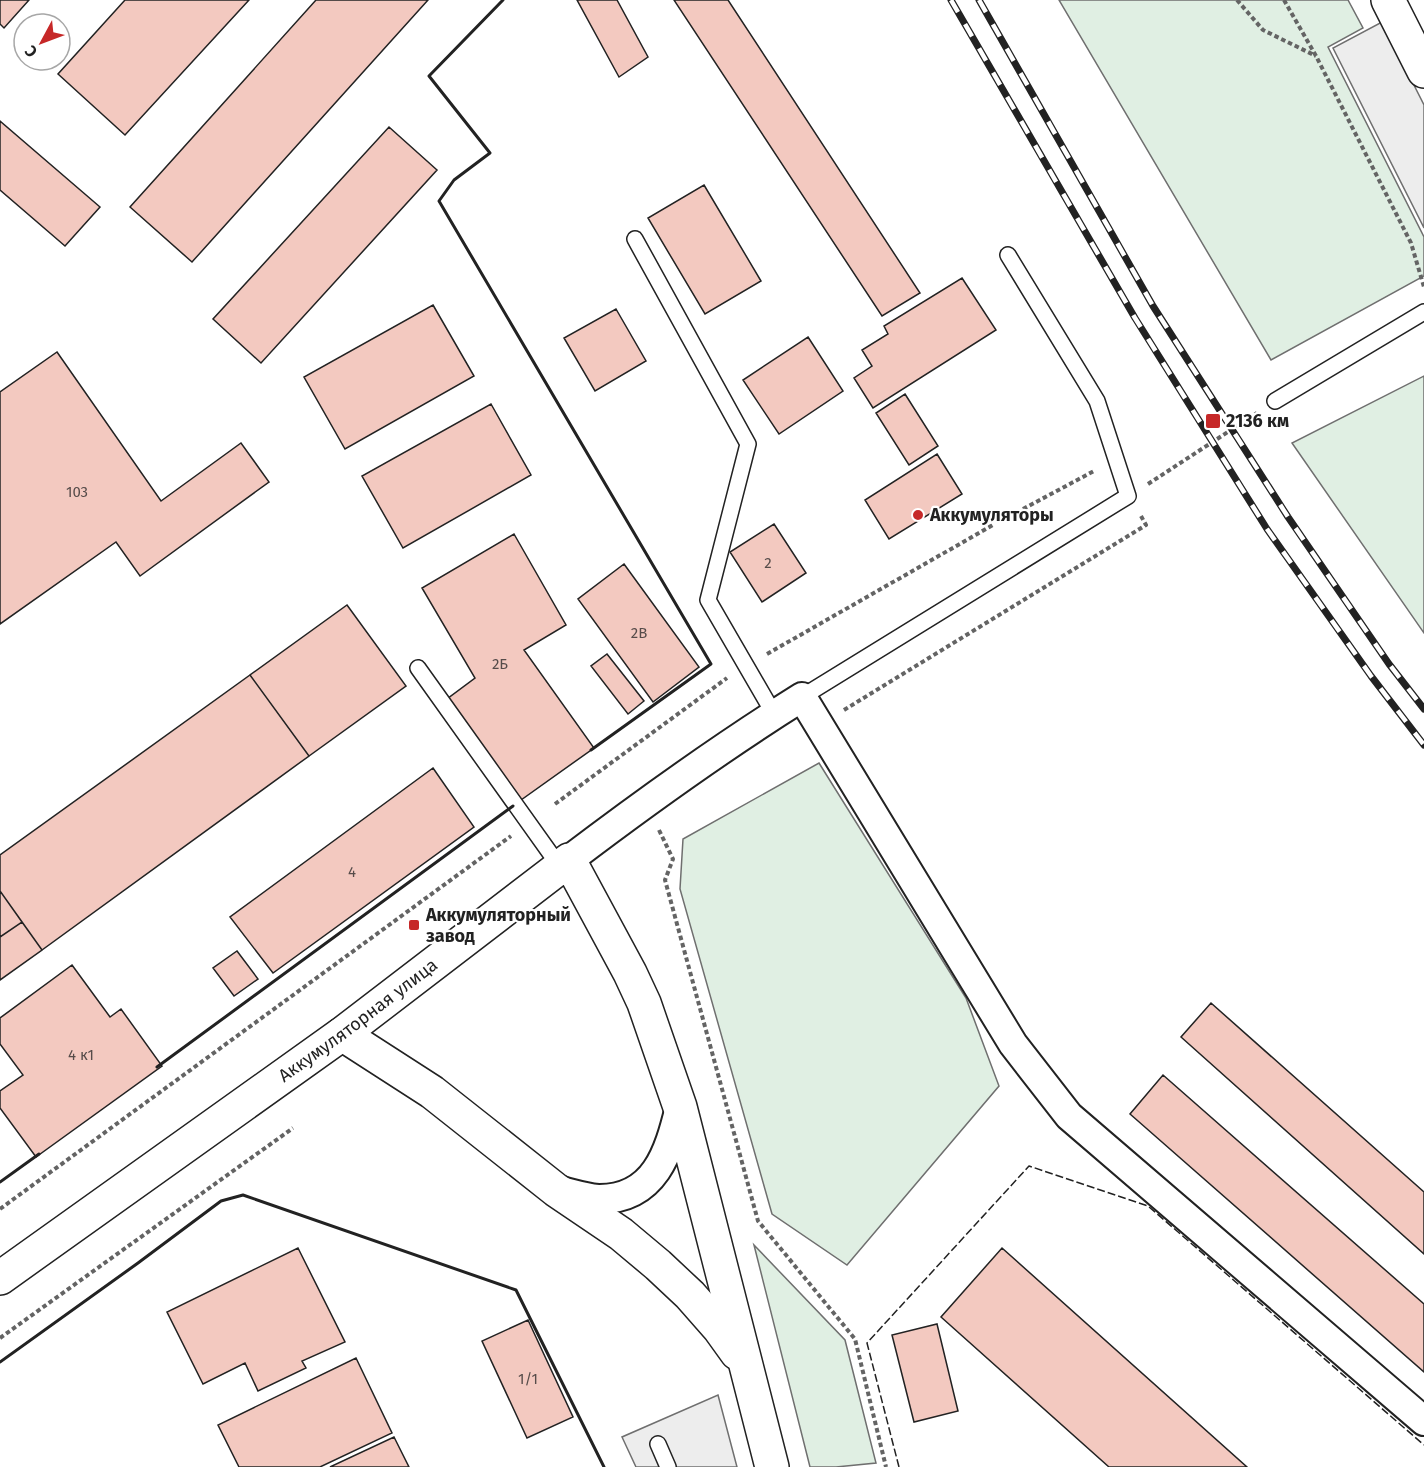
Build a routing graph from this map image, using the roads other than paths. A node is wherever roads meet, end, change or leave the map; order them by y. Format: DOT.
graph roads {
  1 [pos="1388,0"];
  2 [pos="1424,71"];
  3 [pos="635,239"];
  4 [pos="1008,255"];
  5 [pos="1424,312"];
  6 [pos="1275,400"];
  7 [pos="418,668"];
  8 [pos="802,697"];
  9 [pos="774,714"];
  10 [pos="565,863"];
  11 [pos="342,1034"];
  12 [pos="680,1107"];
  13 [pos="556,1190"];
  14 [pos="0,1278"];
  15 [pos="745,1364"];
  16 [pos="1424,1421"];
  17 [pos="658,1444"];
  18 [pos="669,1467"];
  19 [pos="771,1467"];
  1 -- 2 [label="street"];
  3 -- 9 [label="lane"];
  4 -- 8 [label="lane"];
  5 -- 6 [label="lane"];
  7 -- 10 [label="lane"];
  8 -- 9 [label="street"];
  8 -- 16 [label="street"];
  9 -- 10 [label="street"];
  10 -- 11 [label="street, Аккумуляторная улица"];
  10 -- 12 [label="street"];
  11 -- 13 [label="street"];
  11 -- 14 [label="street, Аккумуляторная улица"];
  12 -- 13 [label="street"];
  12 -- 15 [label="street"];
  13 -- 15 [label="street"];
  15 -- 19 [label="street"];
  17 -- 18 [label="lane"];
}
